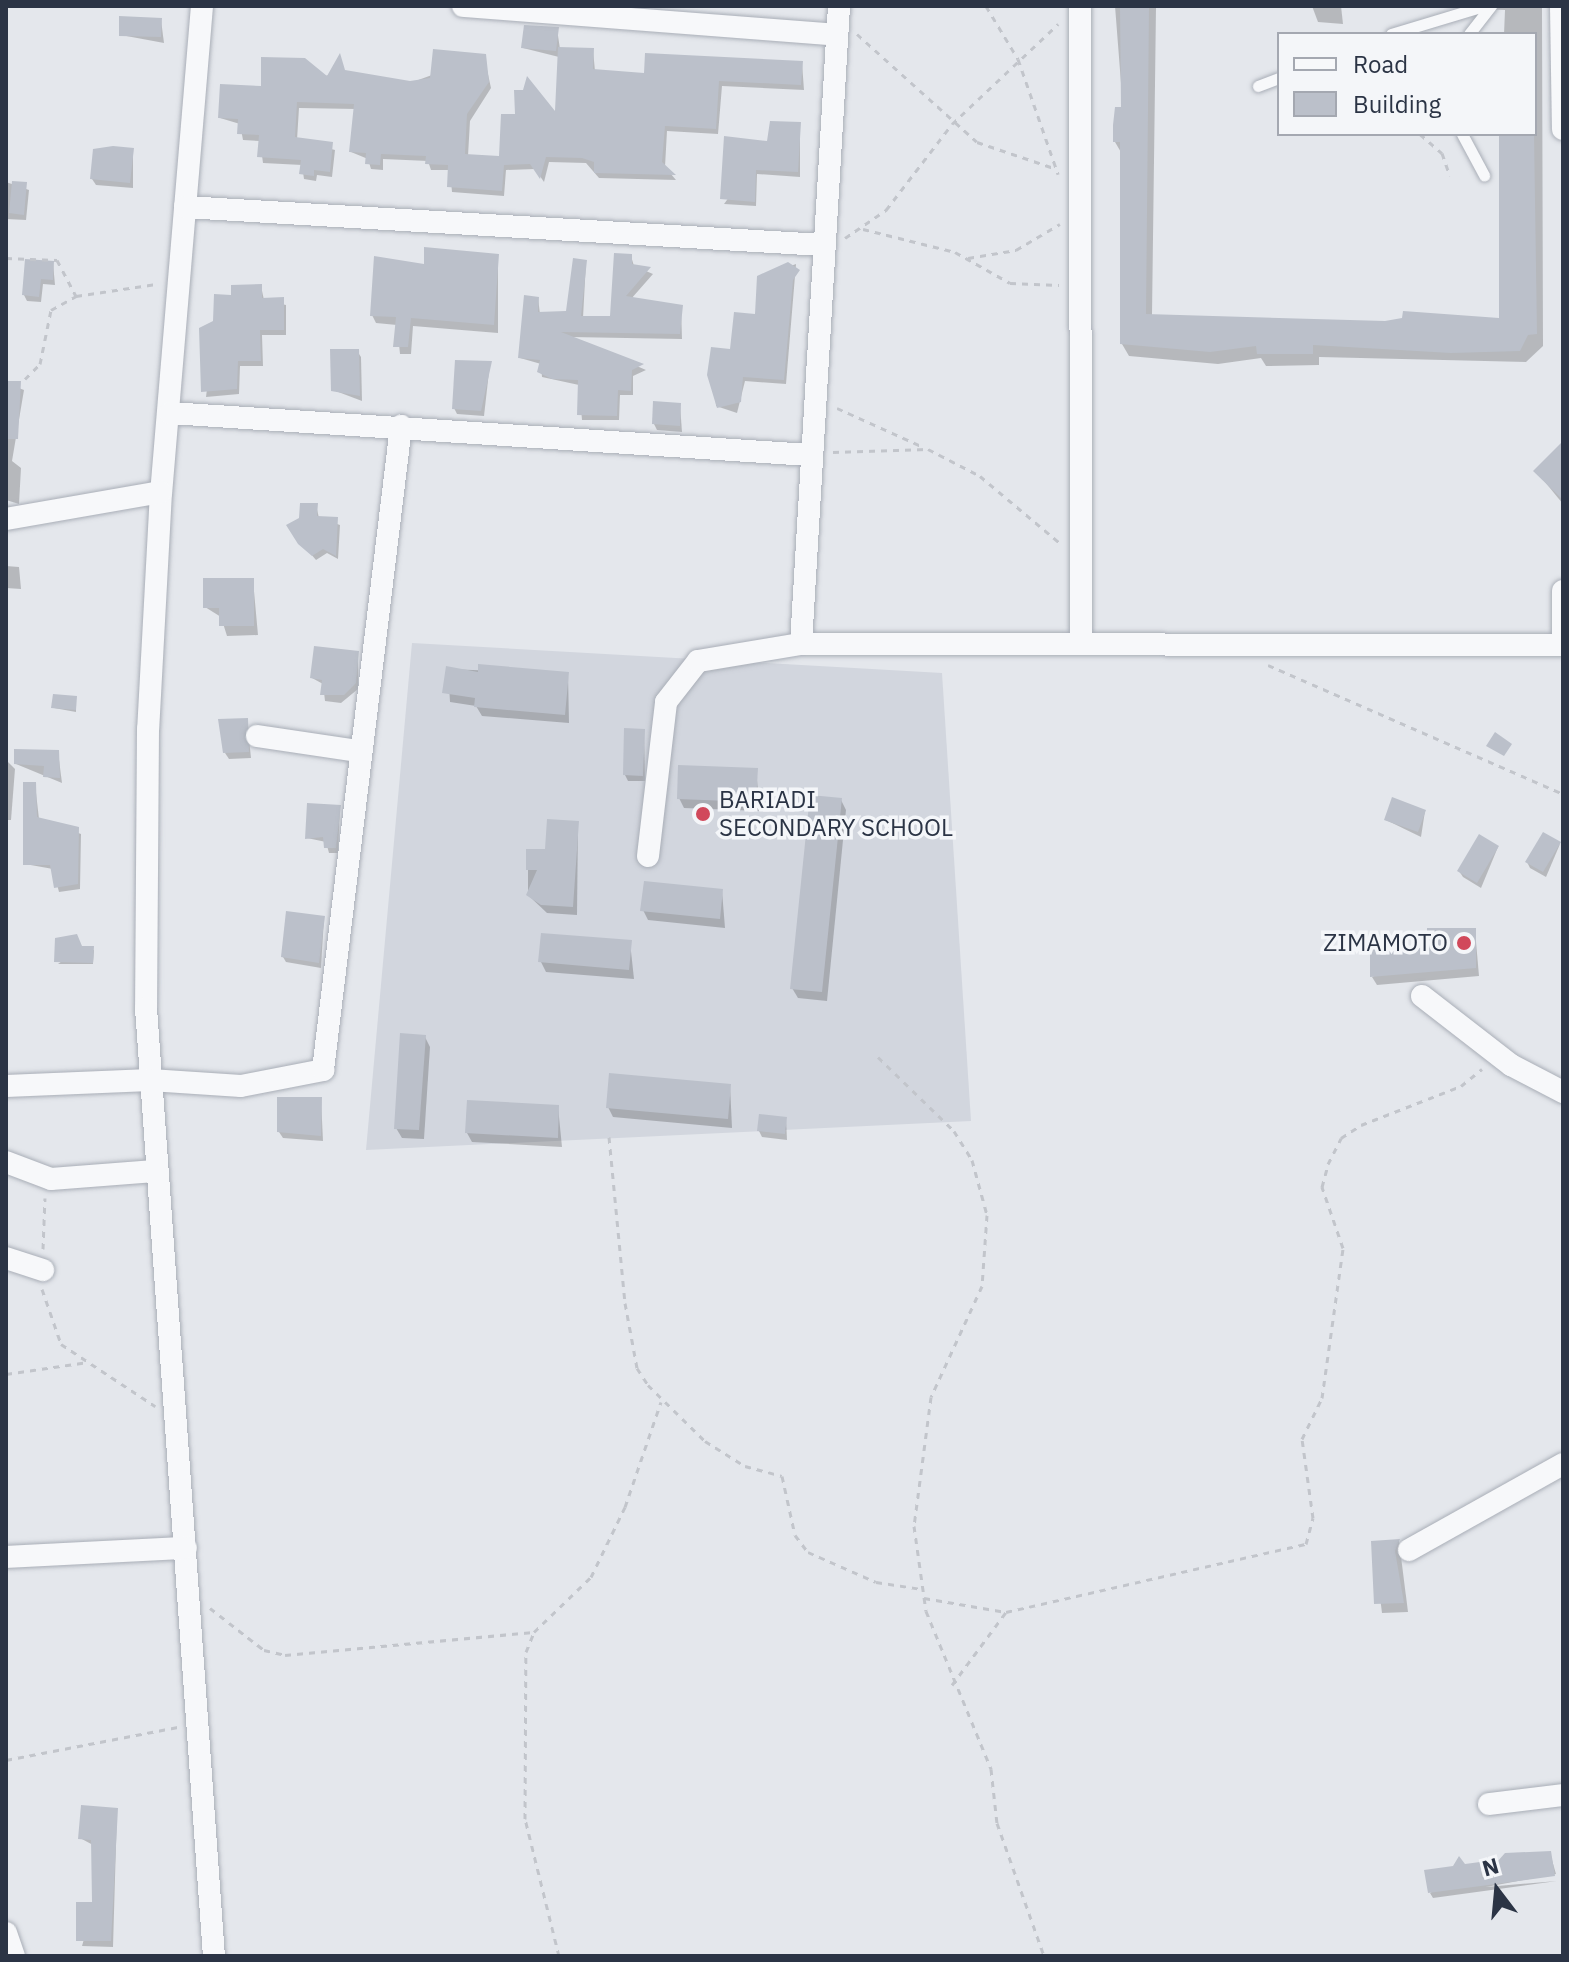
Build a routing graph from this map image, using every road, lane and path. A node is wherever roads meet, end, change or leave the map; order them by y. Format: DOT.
graph roads {
  1 [pos="202,6"];
  2 [pos="463,6"];
  3 [pos="986,6"];
  4 [pos="1484,6"];
  5 [pos="1491,6"];
  6 [pos="1561,6"];
  7 [pos="1074,10"];
  8 [pos="838,19"];
  9 [pos="1398,32"];
  10 [pos="1471,32"];
  11 [pos="1018,59"];
  12 [pos="1277,79"];
  13 [pos="1258,86"];
  14 [pos="952,124"];
  15 [pos="1563,129"];
  16 [pos="1422,136"];
  17 [pos="1463,136"];
  18 [pos="1054,168"];
  19 [pos="1484,175"];
  20 [pos="1450,176"];
  21 [pos="1083,200"];
  22 [pos="185,207"];
  23 [pos="863,229"];
  24 [pos="822,245"];
  25 [pos="6,258"];
  26 [pos="968,258"];
  27 [pos="180,278"];
  28 [pos="1083,284"];
  29 [pos="76,296"];
  30 [pos="25,379"];
  31 [pos="812,396"];
  32 [pos="170,413"];
  33 [pos="401,426"];
  34 [pos="928,449"];
  35 [pos="809,455"];
  36 [pos="161,492"];
  37 [pos="6,519"];
  38 [pos="1080,562"];
  39 [pos="1563,591"];
  40 [pos="801,644"];
  41 [pos="1081,644"];
  42 [pos="1249,646"];
  43 [pos="257,736"];
  44 [pos="358,751"];
  45 [pos="1563,794"];
  46 [pos="648,856"];
  47 [pos="1422,996"];
  48 [pos="1495,1054"];
  49 [pos="878,1057"];
  50 [pos="150,1080"];
  51 [pos="6,1086"];
  52 [pos="1563,1092"];
  53 [pos="609,1137"];
  54 [pos="6,1162"];
  55 [pos="155,1171"];
  56 [pos="51,1179"];
  57 [pos="6,1258"];
  58 [pos="43,1270"];
  59 [pos="88,1362"];
  60 [pos="6,1374"];
  61 [pos="661,1400"];
  62 [pos="174,1416"];
  63 [pos="1563,1464"];
  64 [pos="186,1548"];
  65 [pos="1409,1550"];
  66 [pos="6,1557"];
  67 [pos="187,1585"];
  68 [pos="922,1589"];
  69 [pos="924,1598"];
  70 [pos="1006,1612"];
  71 [pos="534,1632"];
  72 [pos="952,1685"];
  73 [pos="194,1724"];
  74 [pos="6,1760"];
  75 [pos="1563,1795"];
  76 [pos="1489,1804"];
  77 [pos="6,1933"];
  78 [pos="14,1956"];
  79 [pos="214,1956"];
  80 [pos="559,1956"];
  81 [pos="1044,1956"];
  1 -- 22 [label="street"];
  2 -- 8 [label="street"];
  3 -- 11 [label="path"];
  4 -- 9 [label="lane"];
  5 -- 10 [label="lane"];
  6 -- 15 [label="street"];
  7 -- 11 [label="path"];
  7 -- 21 [label="street"];
  8 -- 14 [label="path"];
  8 -- 24 [label="street"];
  11 -- 14 [label="path"];
  11 -- 18 [label="path"];
  12 -- 13 [label="lane"];
  14 -- 18 [label="path"];
  14 -- 23 [label="path"];
  16 -- 20 [label="path"];
  17 -- 19 [label="lane"];
  18 -- 21 [label="path"];
  21 -- 26 [label="path"];
  21 -- 28 [label="street"];
  22 -- 24 [label="street"];
  22 -- 27 [label="street"];
  23 -- 24 [label="path"];
  23 -- 26 [label="path"];
  24 -- 31 [label="street"];
  25 -- 29 [label="path"];
  26 -- 28 [label="path"];
  27 -- 29 [label="path"];
  27 -- 32 [label="street"];
  28 -- 38 [label="street"];
  29 -- 30 [label="path"];
  31 -- 34 [label="path"];
  31 -- 35 [label="street"];
  32 -- 33 [label="street"];
  32 -- 36 [label="street"];
  33 -- 35 [label="street"];
  33 -- 44 [label="street"];
  34 -- 35 [label="path"];
  34 -- 38 [label="path"];
  35 -- 40 [label="street"];
  36 -- 37 [label="street"];
  36 -- 50 [label="street"];
  38 -- 41 [label="street"];
  39 -- 42 [label="street"];
  40 -- 41 [label="street"];
  40 -- 46 [label="street"];
  41 -- 42 [label="street"];
  42 -- 45 [label="path"];
  43 -- 44 [label="street"];
  44 -- 50 [label="street"];
  47 -- 48 [label="street"];
  48 -- 52 [label="street"];
  48 -- 70 [label="path"];
  49 -- 68 [label="path"];
  50 -- 51 [label="street"];
  50 -- 55 [label="street"];
  53 -- 61 [label="path"];
  54 -- 56 [label="street"];
  55 -- 56 [label="street"];
  55 -- 62 [label="street"];
  56 -- 58 [label="path"];
  57 -- 58 [label="street"];
  58 -- 59 [label="path"];
  59 -- 60 [label="path"];
  59 -- 62 [label="path"];
  61 -- 68 [label="path"];
  61 -- 71 [label="path"];
  62 -- 64 [label="street"];
  63 -- 65 [label="street"];
  64 -- 66 [label="street"];
  64 -- 67 [label="street"];
  67 -- 71 [label="path"];
  67 -- 73 [label="street"];
  68 -- 69 [label="path"];
  69 -- 70 [label="path"];
  69 -- 72 [label="path"];
  70 -- 72 [label="path"];
  71 -- 80 [label="path"];
  72 -- 81 [label="path"];
  73 -- 74 [label="path"];
  73 -- 79 [label="street"];
  75 -- 76 [label="street"];
  77 -- 78 [label="street"];
}
